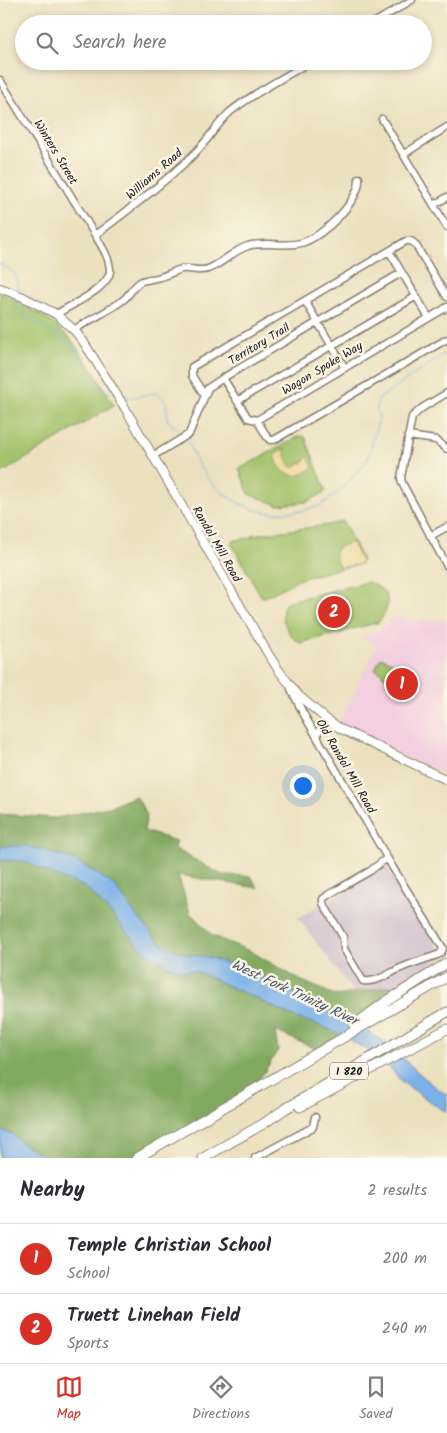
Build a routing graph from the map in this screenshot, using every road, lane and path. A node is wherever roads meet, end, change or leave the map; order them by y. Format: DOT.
graph roads {
  1 [pos="412,0"];
  2 [pos="387,15"];
  3 [pos="296,70"];
  4 [pos="0,80"];
  5 [pos="382,119"];
  6 [pos="447,128"];
  7 [pos="404,154"];
  8 [pos="359,178"];
  9 [pos="447,197"];
  10 [pos="434,205"];
  11 [pos="447,226"];
  12 [pos="95,235"];
  13 [pos="389,251"];
  14 [pos="401,273"];
  15 [pos="0,289"];
  16 [pos="415,297"];
  17 [pos="447,297"];
  18 [pos="305,301"];
  19 [pos="447,307"];
  20 [pos="56,314"];
  21 [pos="429,318"];
  22 [pos="318,322"];
  23 [pos="74,330"];
  24 [pos="447,339"];
  25 [pos="332,346"];
  26 [pos="345,368"];
  27 [pos="223,378"];
  28 [pos="447,393"];
  29 [pos="205,396"];
  30 [pos="236,401"];
  31 [pos="257,420"];
  32 [pos="408,436"];
  33 [pos="447,449"];
  34 [pos="153,456"];
  35 [pos="447,527"];
  36 [pos="430,536"];
  37 [pos="447,566"];
  38 [pos="288,683"];
  39 [pos="333,724"];
  40 [pos="318,740"];
  41 [pos="447,780"];
  42 [pos="387,858"];
  43 [pos="447,963"];
  44 [pos="447,977"];
  45 [pos="390,1004"];
  46 [pos="447,1012"];
  47 [pos="447,1029"];
  48 [pos="286,1111"];
  49 [pos="316,1117"];
  50 [pos="137,1158"];
  51 [pos="203,1158"];
  52 [pos="254,1158"];
  1 -- 2 [label="street"];
  3 -- 12 [label="street, Williams Road"];
  4 -- 12 [label="street, Winters Street"];
  5 -- 7 [label="street"];
  6 -- 7 [label="street"];
  7 -- 10 [label="street"];
  8 -- 23 [label="street"];
  9 -- 10 [label="street"];
  10 -- 11 [label="street"];
  12 -- 20 [label="street"];
  13 -- 14 [label="street"];
  13 -- 17 [label="street"];
  13 -- 18 [label="street"];
  14 -- 16 [label="street"];
  14 -- 22 [label="street, Territory Trail"];
  15 -- 20 [label="main road, Randol Mill Road"];
  16 -- 21 [label="street"];
  16 -- 25 [label="street"];
  18 -- 22 [label="street"];
  18 -- 29 [label="street"];
  19 -- 21 [label="street, Wagon Spoke Way"];
  20 -- 23 [label="main road, Randol Mill Road"];
  21 -- 26 [label="street, Wagon Spoke Way"];
  22 -- 25 [label="street"];
  22 -- 27 [label="street, Territory Trail"];
  23 -- 34 [label="main road, Randol Mill Road"];
  24 -- 31 [label="street"];
  25 -- 26 [label="street"];
  25 -- 30 [label="street"];
  26 -- 31 [label="street, Wagon Spoke Way"];
  27 -- 29 [label="street, Territory Trail"];
  27 -- 30 [label="street"];
  28 -- 32 [label="street"];
  29 -- 34 [label="street, Territory Trail"];
  30 -- 31 [label="street"];
  32 -- 33 [label="street"];
  32 -- 36 [label="street"];
  34 -- 38 [label="main road, Randol Mill Road"];
  35 -- 36 [label="street"];
  36 -- 37 [label="street"];
  38 -- 39 [label="main road, Randol Mill Road"];
  38 -- 40 [label="street, Old Randol Mill Road"];
  39 -- 40 [label="street"];
  39 -- 41 [label="main road, Randol Mill Road"];
  40 -- 42 [label="street, Old Randol Mill Road"];
  42 -- 42 [label="street, Old Randol Mill Road"];
  43 -- 45 [label="highway"];
  44 -- 45 [label="highway, I 820"];
  45 -- 50 [label="highway, I 820"];
  46 -- 48 [label="highway, I 820"];
  47 -- 48 [label="highway"];
  48 -- 51 [label="highway"];
  49 -- 52 [label="street"];
}
